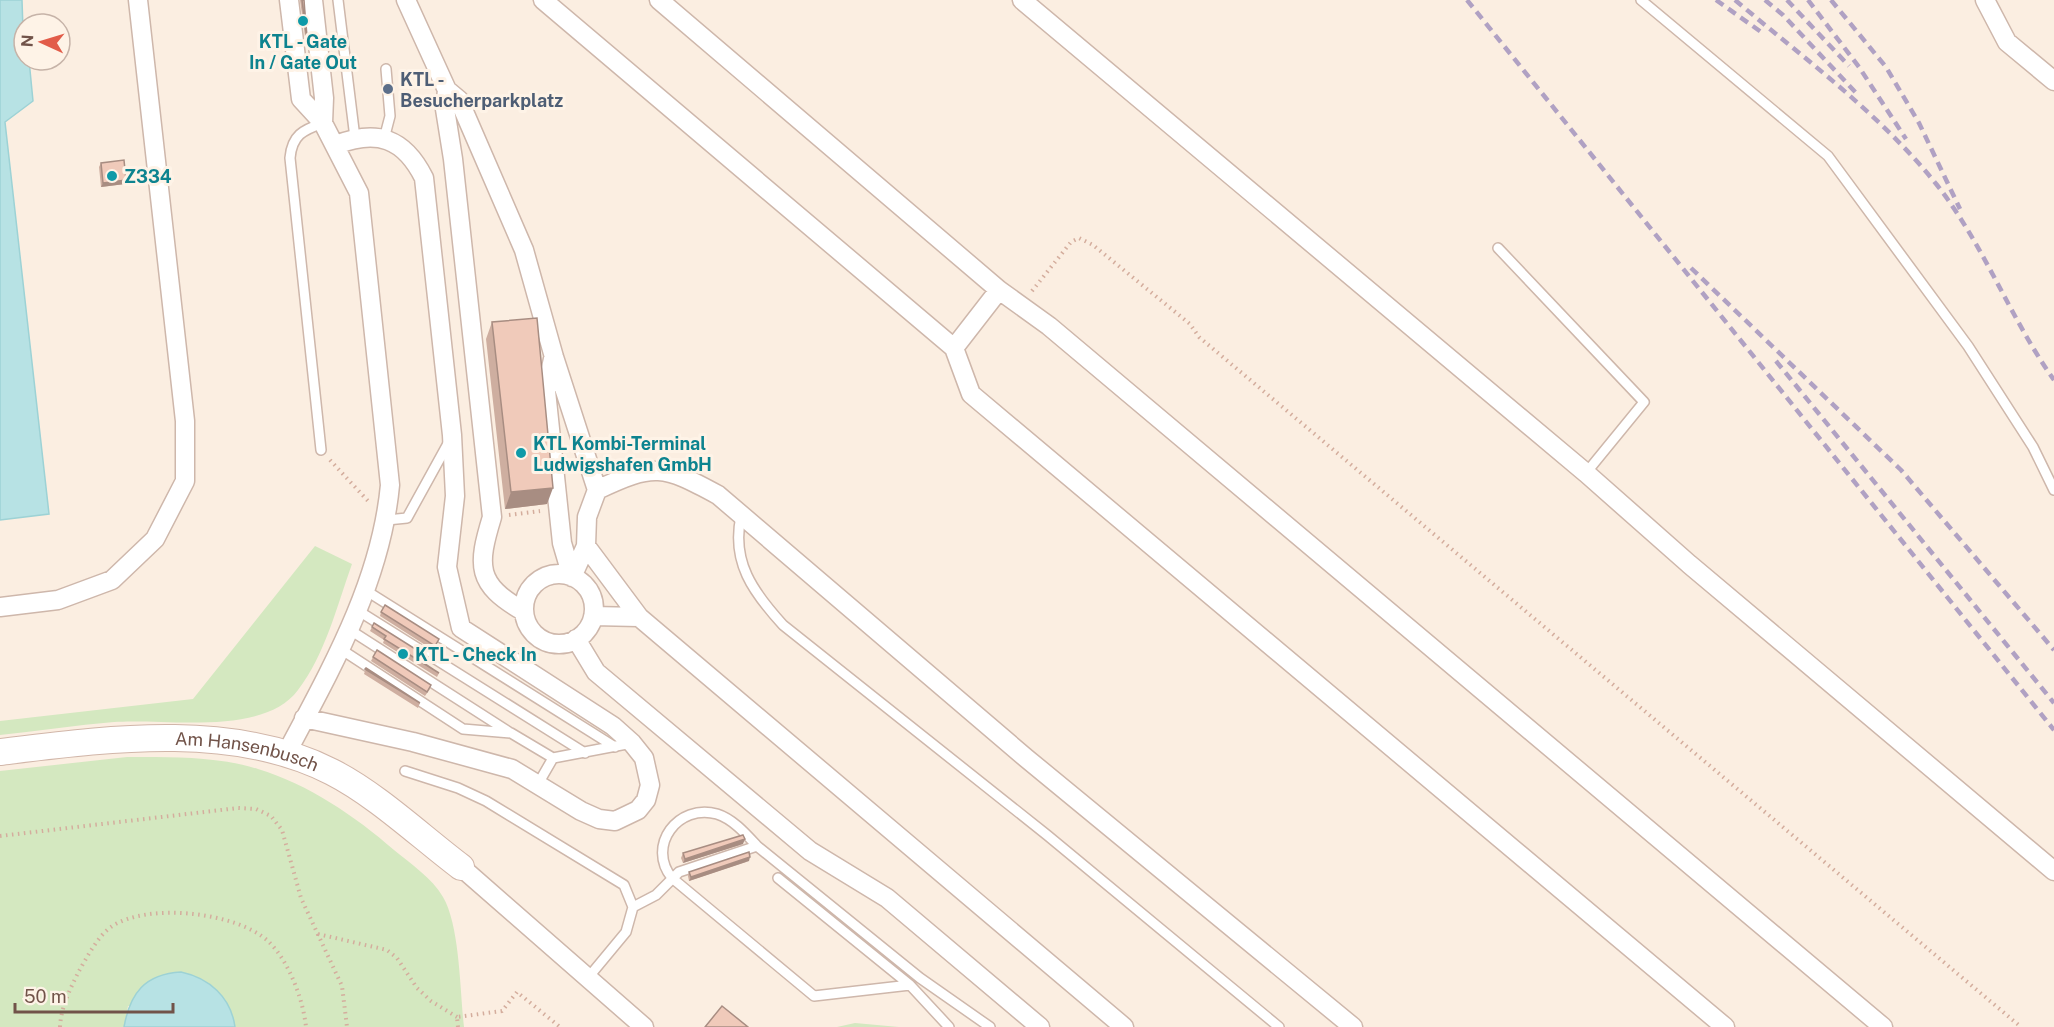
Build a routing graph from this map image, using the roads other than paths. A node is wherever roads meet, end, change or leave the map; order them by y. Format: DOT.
graph roads {
  1 [pos="138,0"];
  2 [pos="289,0"];
  3 [pos="313,0"];
  4 [pos="338,0"];
  5 [pos="406,0"];
  6 [pos="543,0"];
  7 [pos="658,0"];
  8 [pos="1022,0"];
  9 [pos="1641,0"];
  10 [pos="1985,0"];
  11 [pos="386,69"];
  12 [pos="2054,81"];
  13 [pos="447,90"];
  14 [pos="322,123"];
  15 [pos="355,138"];
  16 [pos="384,139"];
  17 [pos="336,145"];
  18 [pos="1498,248"];
  19 [pos="999,290"];
  20 [pos="954,348"];
  21 [pos="554,357"];
  22 [pos="452,435"];
  23 [pos="321,450"];
  24 [pos="1586,473"];
  25 [pos="597,490"];
  26 [pos="2054,490"];
  27 [pos="741,516"];
  28 [pos="387,520"];
  29 [pos="586,546"];
  30 [pos="572,577"];
  31 [pos="364,590"];
  32 [pos="0,607"];
  33 [pos="357,610"];
  34 [pos="523,611"];
  35 [pos="593,616"];
  36 [pos="639,617"];
  37 [pos="350,630"];
  38 [pos="576,639"];
  39 [pos="342,650"];
  40 [pos="304,718"];
  41 [pos="511,733"];
  42 [pos="623,745"];
  43 [pos="0,752"];
  44 [pos="585,753"];
  45 [pos="286,754"];
  46 [pos="553,759"];
  47 [pos="405,771"];
  48 [pos="538,784"];
  49 [pos="757,846"];
  50 [pos="461,867"];
  51 [pos="2054,871"];
  52 [pos="672,878"];
  53 [pos="778,878"];
  54 [pos="633,907"];
  55 [pos="587,979"];
  56 [pos="910,985"];
  57 [pos="644,1027"];
  58 [pos="949,1027"];
  59 [pos="990,1027"];
  60 [pos="1040,1027"];
  61 [pos="1124,1027"];
  62 [pos="1279,1027"];
  63 [pos="1353,1027"];
  64 [pos="1725,1027"];
  65 [pos="1883,1027"];
  1 -- 32 [label="street"];
  2 -- 14 [label="street"];
  3 -- 14 [label="street"];
  4 -- 15 [label="lane"];
  5 -- 13 [label="street"];
  6 -- 20 [label="street"];
  7 -- 19 [label="street"];
  8 -- 24 [label="street"];
  9 -- 26 [label="lane"];
  10 -- 12 [label="street"];
  11 -- 16 [label="lane"];
  13 -- 21 [label="street"];
  13 -- 34 [label="street"];
  14 -- 17 [label="street"];
  14 -- 23 [label="lane"];
  15 -- 16 [label="street"];
  15 -- 17 [label="street"];
  16 -- 22 [label="street"];
  17 -- 28 [label="street"];
  18 -- 24 [label="lane"];
  19 -- 20 [label="street"];
  19 -- 65 [label="street"];
  20 -- 64 [label="street"];
  21 -- 25 [label="street"];
  21 -- 30 [label="street"];
  22 -- 28 [label="lane"];
  22 -- 42 [label="street"];
  24 -- 51 [label="street"];
  25 -- 27 [label="street"];
  25 -- 29 [label="street"];
  27 -- 62 [label="lane"];
  27 -- 63 [label="street"];
  28 -- 31 [label="street"];
  29 -- 30 [label="street"];
  29 -- 36 [label="street"];
  30 -- 34 [label="street"];
  30 -- 35 [label="street"];
  31 -- 33 [label="street"];
  31 -- 42 [label="lane"];
  33 -- 37 [label="street"];
  33 -- 44 [label="lane"];
  34 -- 38 [label="street"];
  35 -- 36 [label="street"];
  35 -- 38 [label="street"];
  36 -- 61 [label="street"];
  37 -- 39 [label="street"];
  37 -- 41 [label="lane"];
  38 -- 60 [label="street"];
  39 -- 40 [label="street"];
  39 -- 41 [label="lane"];
  40 -- 45 [label="street"];
  40 -- 48 [label="street"];
  41 -- 46 [label="lane"];
  42 -- 44 [label="lane"];
  42 -- 48 [label="street"];
  43 -- 45 [label="street, Am Hansenbusch"];
  44 -- 46 [label="lane"];
  45 -- 50 [label="street, Am Hansenbusch"];
  46 -- 48 [label="lane"];
  47 -- 54 [label="lane"];
  49 -- 52 [label="lane"];
  49 -- 52 [label="lane"];
  49 -- 59 [label="lane"];
  50 -- 55 [label="street"];
  52 -- 54 [label="lane"];
  52 -- 56 [label="lane"];
  53 -- 56 [label="lane"];
  54 -- 55 [label="lane"];
  55 -- 57 [label="street"];
  56 -- 58 [label="lane"];
}
